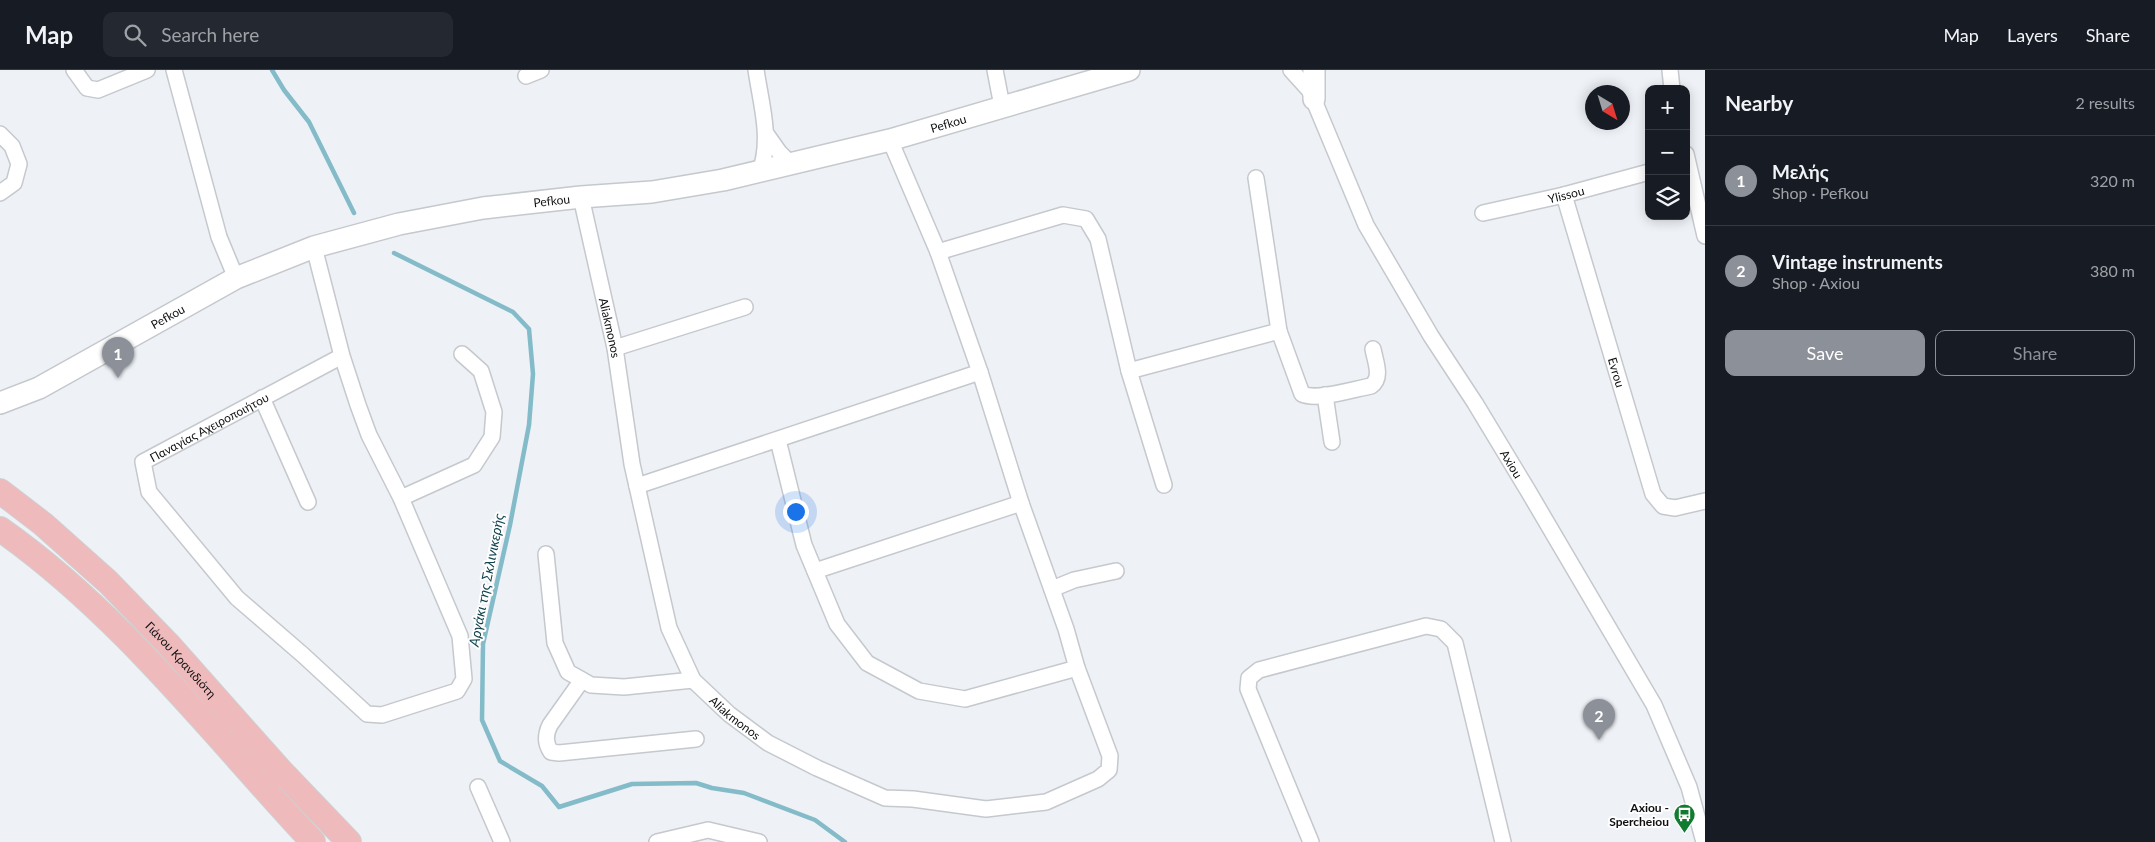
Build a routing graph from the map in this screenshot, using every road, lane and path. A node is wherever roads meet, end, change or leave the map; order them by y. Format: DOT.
graph roads {
  1 [pos="74,70"];
  2 [pos="147,70"];
  3 [pos="174,70"];
  4 [pos="541,70"];
  5 [pos="756,70"];
  6 [pos="995,70"];
  7 [pos="1129,70"];
  8 [pos="1291,70"];
  9 [pos="1306,70"];
  10 [pos="1314,70"];
  11 [pos="1670,70"];
  12 [pos="526,76"];
  13 [pos="1672,85"];
  14 [pos="1312,95"];
  15 [pos="1002,106"];
  16 [pos="0,134"];
  17 [pos="767,135"];
  18 [pos="890,140"];
  19 [pos="790,163"];
  20 [pos="760,172"];
  21 [pos="1690,172"];
  22 [pos="1645,173"];
  23 [pos="1256,178"];
  24 [pos="0,193"];
  25 [pos="1564,195"];
  26 [pos="581,197"];
  27 [pos="1483,213"];
  28 [pos="1705,236"];
  29 [pos="314,247"];
  30 [pos="938,252"];
  31 [pos="236,278"];
  32 [pos="745,307"];
  33 [pos="1279,331"];
  34 [pos="616,348"];
  35 [pos="1373,349"];
  36 [pos="462,354"];
  37 [pos="342,356"];
  38 [pos="1129,371"];
  39 [pos="980,372"];
  40 [pos="39,388"];
  41 [pos="1325,395"];
  42 [pos="262,398"];
  43 [pos="0,403"];
  44 [pos="0,418"];
  45 [pos="778,440"];
  46 [pos="1332,442"];
  47 [pos="1164,485"];
  48 [pos="637,486"];
  49 [pos="0,491"];
  50 [pos="402,498"];
  51 [pos="1705,501"];
  52 [pos="308,502"];
  53 [pos="1021,502"];
  54 [pos="0,528"];
  55 [pos="546,554"];
  56 [pos="814,571"];
  57 [pos="1116,571"];
  58 [pos="1052,589"];
  59 [pos="1077,668"];
  60 [pos="582,680"];
  61 [pos="693,680"];
  62 [pos="696,739"];
  63 [pos="478,787"];
  64 [pos="313,842"];
  65 [pos="349,842"];
  66 [pos="502,842"];
  67 [pos="657,842"];
  68 [pos="759,842"];
  69 [pos="1311,842"];
  70 [pos="1503,842"];
  71 [pos="1704,842"];
  1 -- 2 [label="street"];
  3 -- 31 [label="street"];
  4 -- 12 [label="street"];
  5 -- 17 [label="street"];
  6 -- 15 [label="street"];
  7 -- 15 [label="main road, Pefkou"];
  8 -- 14 [label="street, Axiou"];
  9 -- 14 [label="street, Axiou"];
  10 -- 14 [label="main road"];
  11 -- 13 [label="street"];
  14 -- 71 [label="street, Axiou"];
  15 -- 18 [label="main road, Pefkou"];
  16 -- 24 [label="street"];
  17 -- 19 [label="street"];
  17 -- 20 [label="street"];
  18 -- 19 [label="main road, Pefkou"];
  18 -- 30 [label="street, Aliakmonos"];
  19 -- 20 [label="main road, Pefkou"];
  20 -- 26 [label="main road, Pefkou"];
  21 -- 28 [label="street"];
  22 -- 25 [label="street, Ylissou"];
  23 -- 33 [label="street"];
  25 -- 27 [label="street, Ylissou"];
  25 -- 51 [label="street, Evrou"];
  26 -- 29 [label="main road, Pefkou"];
  26 -- 34 [label="street, Aliakmonos"];
  29 -- 31 [label="main road, Pefkou"];
  29 -- 37 [label="street"];
  30 -- 38 [label="street"];
  30 -- 39 [label="street, Aliakmonos"];
  31 -- 40 [label="main road, Pefkou"];
  32 -- 34 [label="street"];
  33 -- 38 [label="street"];
  33 -- 41 [label="street"];
  34 -- 48 [label="street, Aliakmonos"];
  35 -- 41 [label="street"];
  36 -- 50 [label="street"];
  37 -- 42 [label="street, Παναγίας Αχειροποιήτου"];
  37 -- 50 [label="street"];
  38 -- 47 [label="street"];
  39 -- 45 [label="street"];
  39 -- 53 [label="street, Aliakmonos"];
  40 -- 43 [label="main road, Pefkou"];
  40 -- 44 [label="main road"];
  41 -- 46 [label="street"];
  42 -- 50 [label="street, Παναγίας Αχειροποιήτου"];
  42 -- 52 [label="street"];
  45 -- 48 [label="street"];
  45 -- 56 [label="street"];
  48 -- 61 [label="street, Aliakmonos"];
  49 -- 65 [label="main road, Γιάνου Κρανιδιότη"];
  53 -- 56 [label="street"];
  53 -- 58 [label="street, Aliakmonos"];
  54 -- 64 [label="main road, Γιάνου Κρανιδιότη"];
  55 -- 60 [label="street"];
  56 -- 59 [label="street"];
  57 -- 58 [label="street"];
  58 -- 59 [label="street, Aliakmonos"];
  59 -- 61 [label="street, Aliakmonos"];
  60 -- 61 [label="street"];
  60 -- 62 [label="street"];
  63 -- 66 [label="street"];
  67 -- 68 [label="street"];
  69 -- 70 [label="street"];
}
